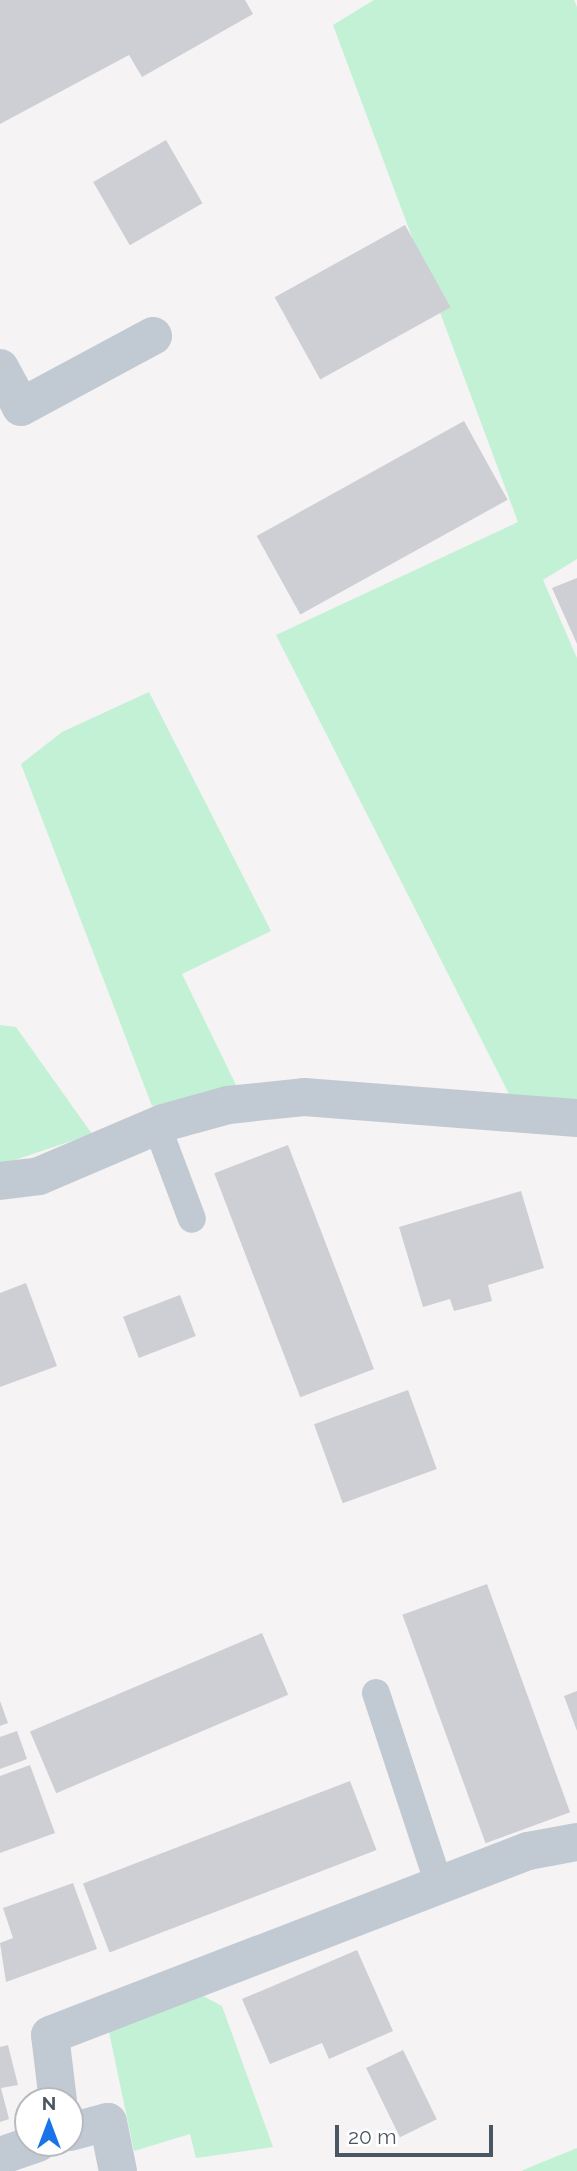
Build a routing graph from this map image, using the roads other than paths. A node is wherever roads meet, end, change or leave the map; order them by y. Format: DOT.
graph roads {
  1 [pos="153,336"];
  2 [pos="0,368"];
  3 [pos="577,1118"];
  4 [pos="157,1126"];
  5 [pos="0,1181"];
  6 [pos="192,1219"];
  7 [pos="376,1693"];
  8 [pos="577,1842"];
  9 [pos="439,1885"];
  10 [pos="56,2087"];
  11 [pos="84,2128"];
  12 [pos="118,2171"];
  1 -- 2 [label="street"];
  3 -- 4 [label="street"];
  4 -- 5 [label="street"];
  4 -- 6 [label="lane"];
  7 -- 9 [label="lane"];
  8 -- 9 [label="street"];
  9 -- 10 [label="street"];
  11 -- 12 [label="street"];
}
